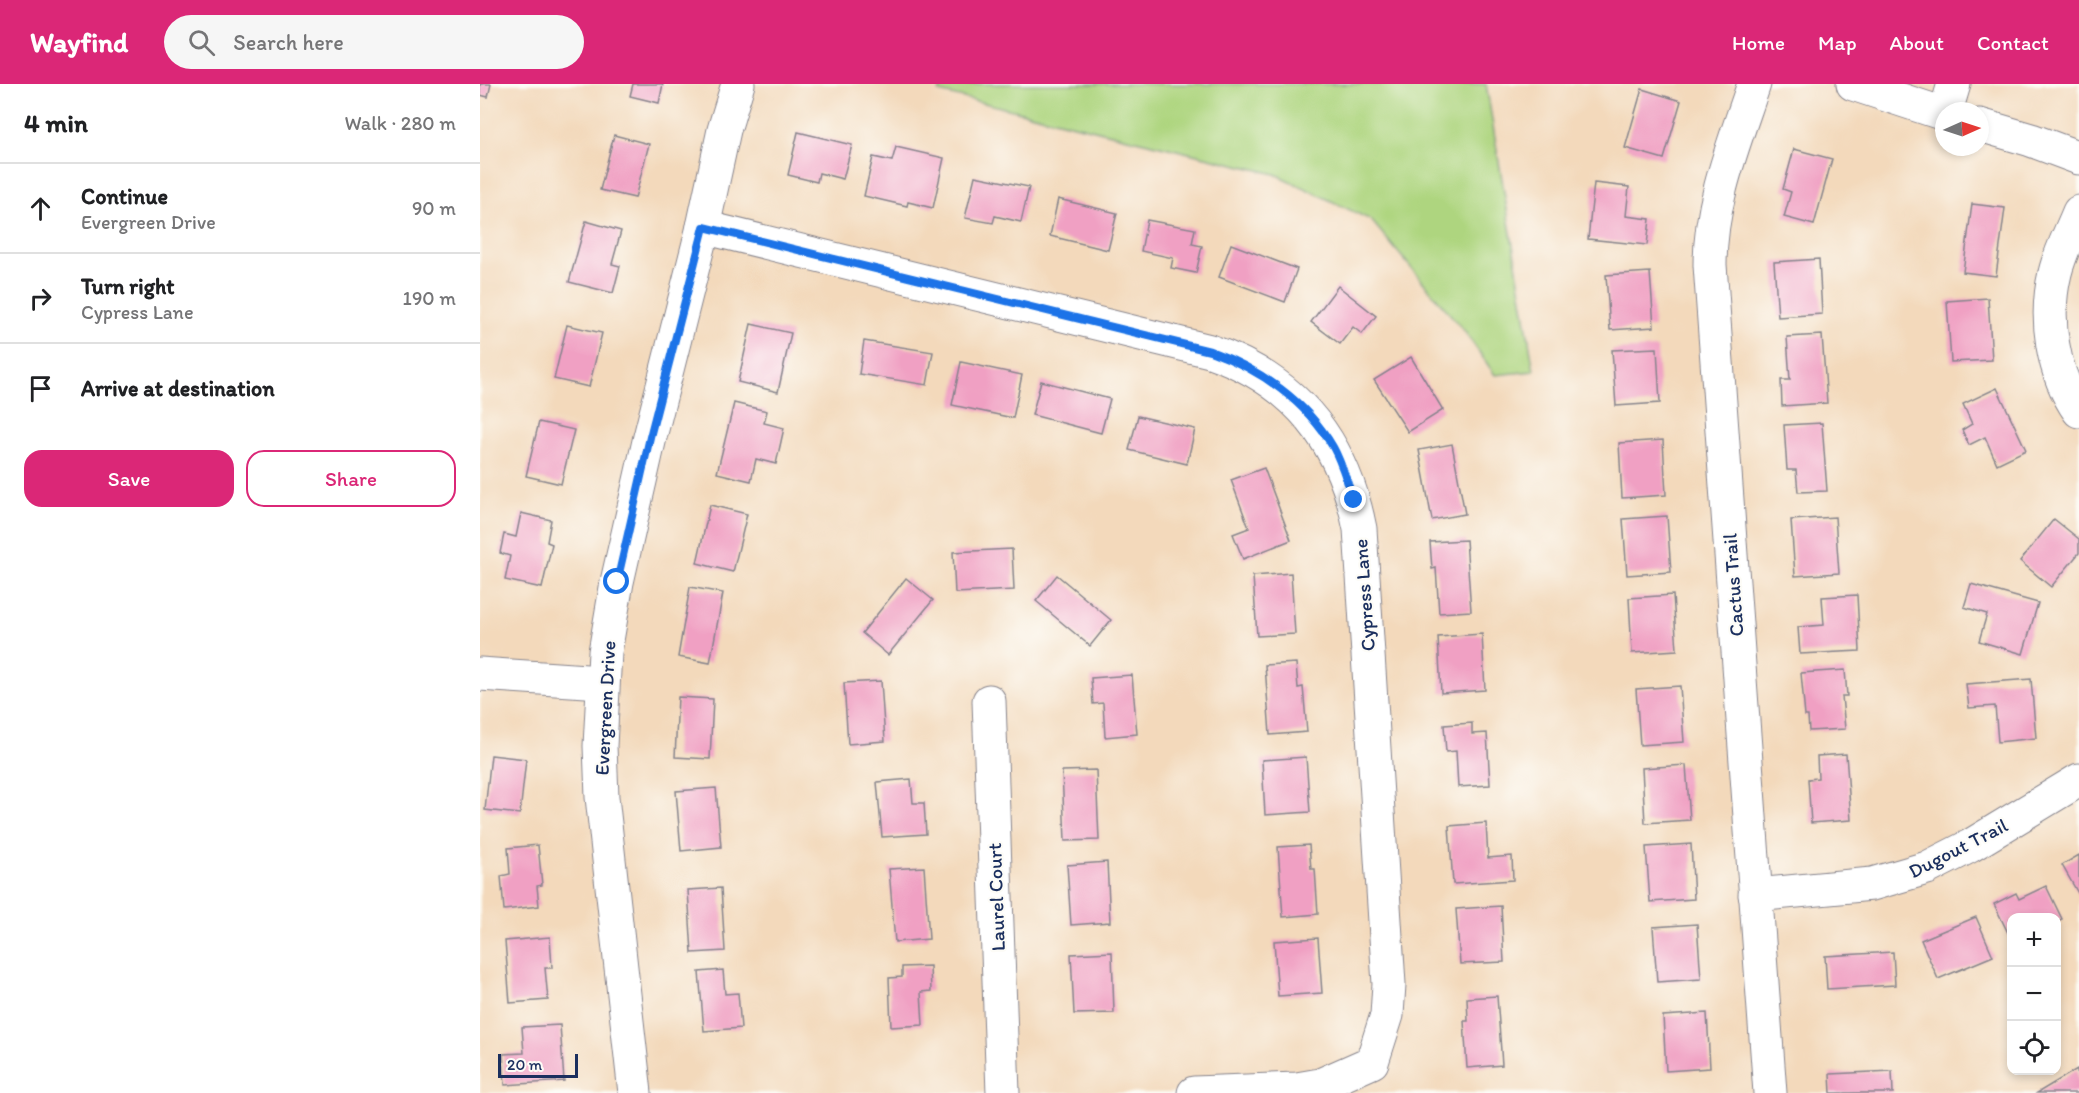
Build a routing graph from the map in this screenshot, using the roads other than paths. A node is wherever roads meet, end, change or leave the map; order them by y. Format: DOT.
graph roads {
  1 [pos="738,84"];
  2 [pos="1755,84"];
  3 [pos="1853,84"];
  4 [pos="1954,84"];
  5 [pos="1948,102"];
  6 [pos="1935,109"];
  7 [pos="1989,127"];
  8 [pos="2079,158"];
  9 [pos="2079,212"];
  10 [pos="704,227"];
  11 [pos="2079,411"];
  12 [pos="480,674"];
  13 [pos="602,682"];
  14 [pos="988,701"];
  15 [pos="2079,780"];
  16 [pos="1755,895"];
  17 [pos="636,1093"];
  18 [pos="1003,1093"];
  19 [pos="1194,1093"];
  20 [pos="1770,1093"];
  1 -- 10 [label="street, Evergreen Drive"];
  2 -- 16 [label="street, Cactus Trail"];
  3 -- 6 [label="street"];
  4 -- 5 [label="street"];
  7 -- 8 [label="street"];
  9 -- 11 [label="street"];
  10 -- 13 [label="street, Evergreen Drive"];
  10 -- 19 [label="street, Cypress Lane"];
  12 -- 13 [label="street"];
  13 -- 17 [label="street, Evergreen Drive"];
  14 -- 18 [label="street, Laurel Court"];
  15 -- 16 [label="street, Dugout Trail"];
  16 -- 20 [label="street, Cactus Trail"];
}
